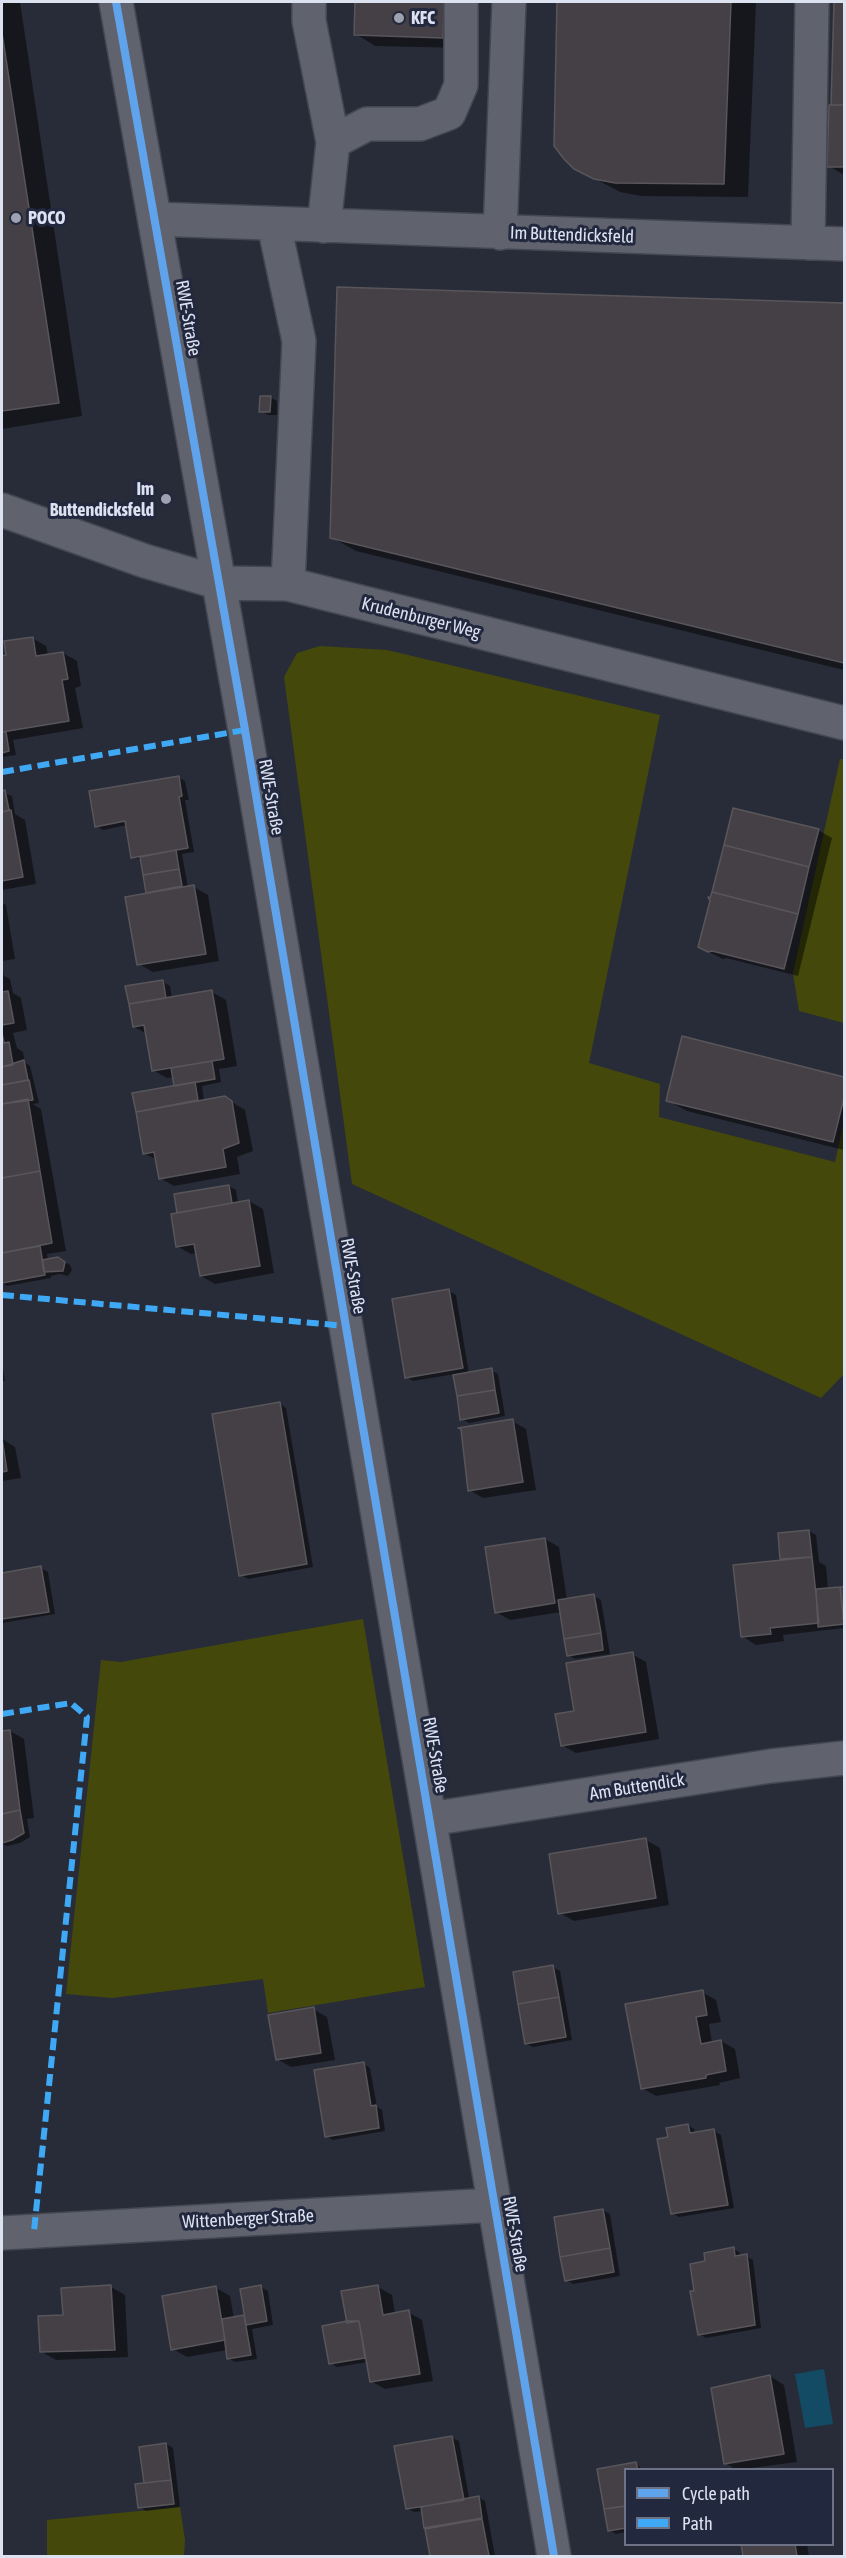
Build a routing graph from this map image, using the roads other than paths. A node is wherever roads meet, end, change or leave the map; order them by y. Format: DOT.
graph roads {
  1 [pos="116,2"];
  2 [pos="309,2"];
  3 [pos="461,2"];
  4 [pos="509,2"];
  5 [pos="812,2"];
  6 [pos="333,142"];
  7 [pos="155,219"];
  8 [pos="274,225"];
  9 [pos="324,226"];
  10 [pos="500,233"];
  11 [pos="808,243"];
  12 [pos="844,244"];
  13 [pos="2,510"];
  14 [pos="219,583"];
  15 [pos="288,584"];
  16 [pos="844,723"];
  17 [pos="844,1758"];
  18 [pos="430,1819"];
  19 [pos="494,2205"];
  20 [pos="2,2233"];
  21 [pos="554,2556"];
  1 -- 7 [label="street, RWE-Straße"];
  2 -- 6 [label="street"];
  3 -- 6 [label="street"];
  4 -- 10 [label="street"];
  5 -- 11 [label="street"];
  6 -- 9 [label="street"];
  7 -- 8 [label="street, Im Buttendicksfeld"];
  7 -- 14 [label="street, RWE-Straße"];
  8 -- 9 [label="street, Im Buttendicksfeld"];
  8 -- 15 [label="street"];
  9 -- 10 [label="street, Im Buttendicksfeld"];
  10 -- 11 [label="street, Im Buttendicksfeld"];
  11 -- 12 [label="street, Im Buttendicksfeld"];
  13 -- 14 [label="street, Krudenburger Weg"];
  14 -- 15 [label="street, Krudenburger Weg"];
  14 -- 18 [label="street, RWE-Straße"];
  15 -- 16 [label="street, Krudenburger Weg"];
  17 -- 18 [label="street, Am Buttendick"];
  18 -- 19 [label="street, RWE-Straße"];
  19 -- 20 [label="street, Wittenberger Straße"];
  19 -- 21 [label="street, RWE-Straße"];
}
